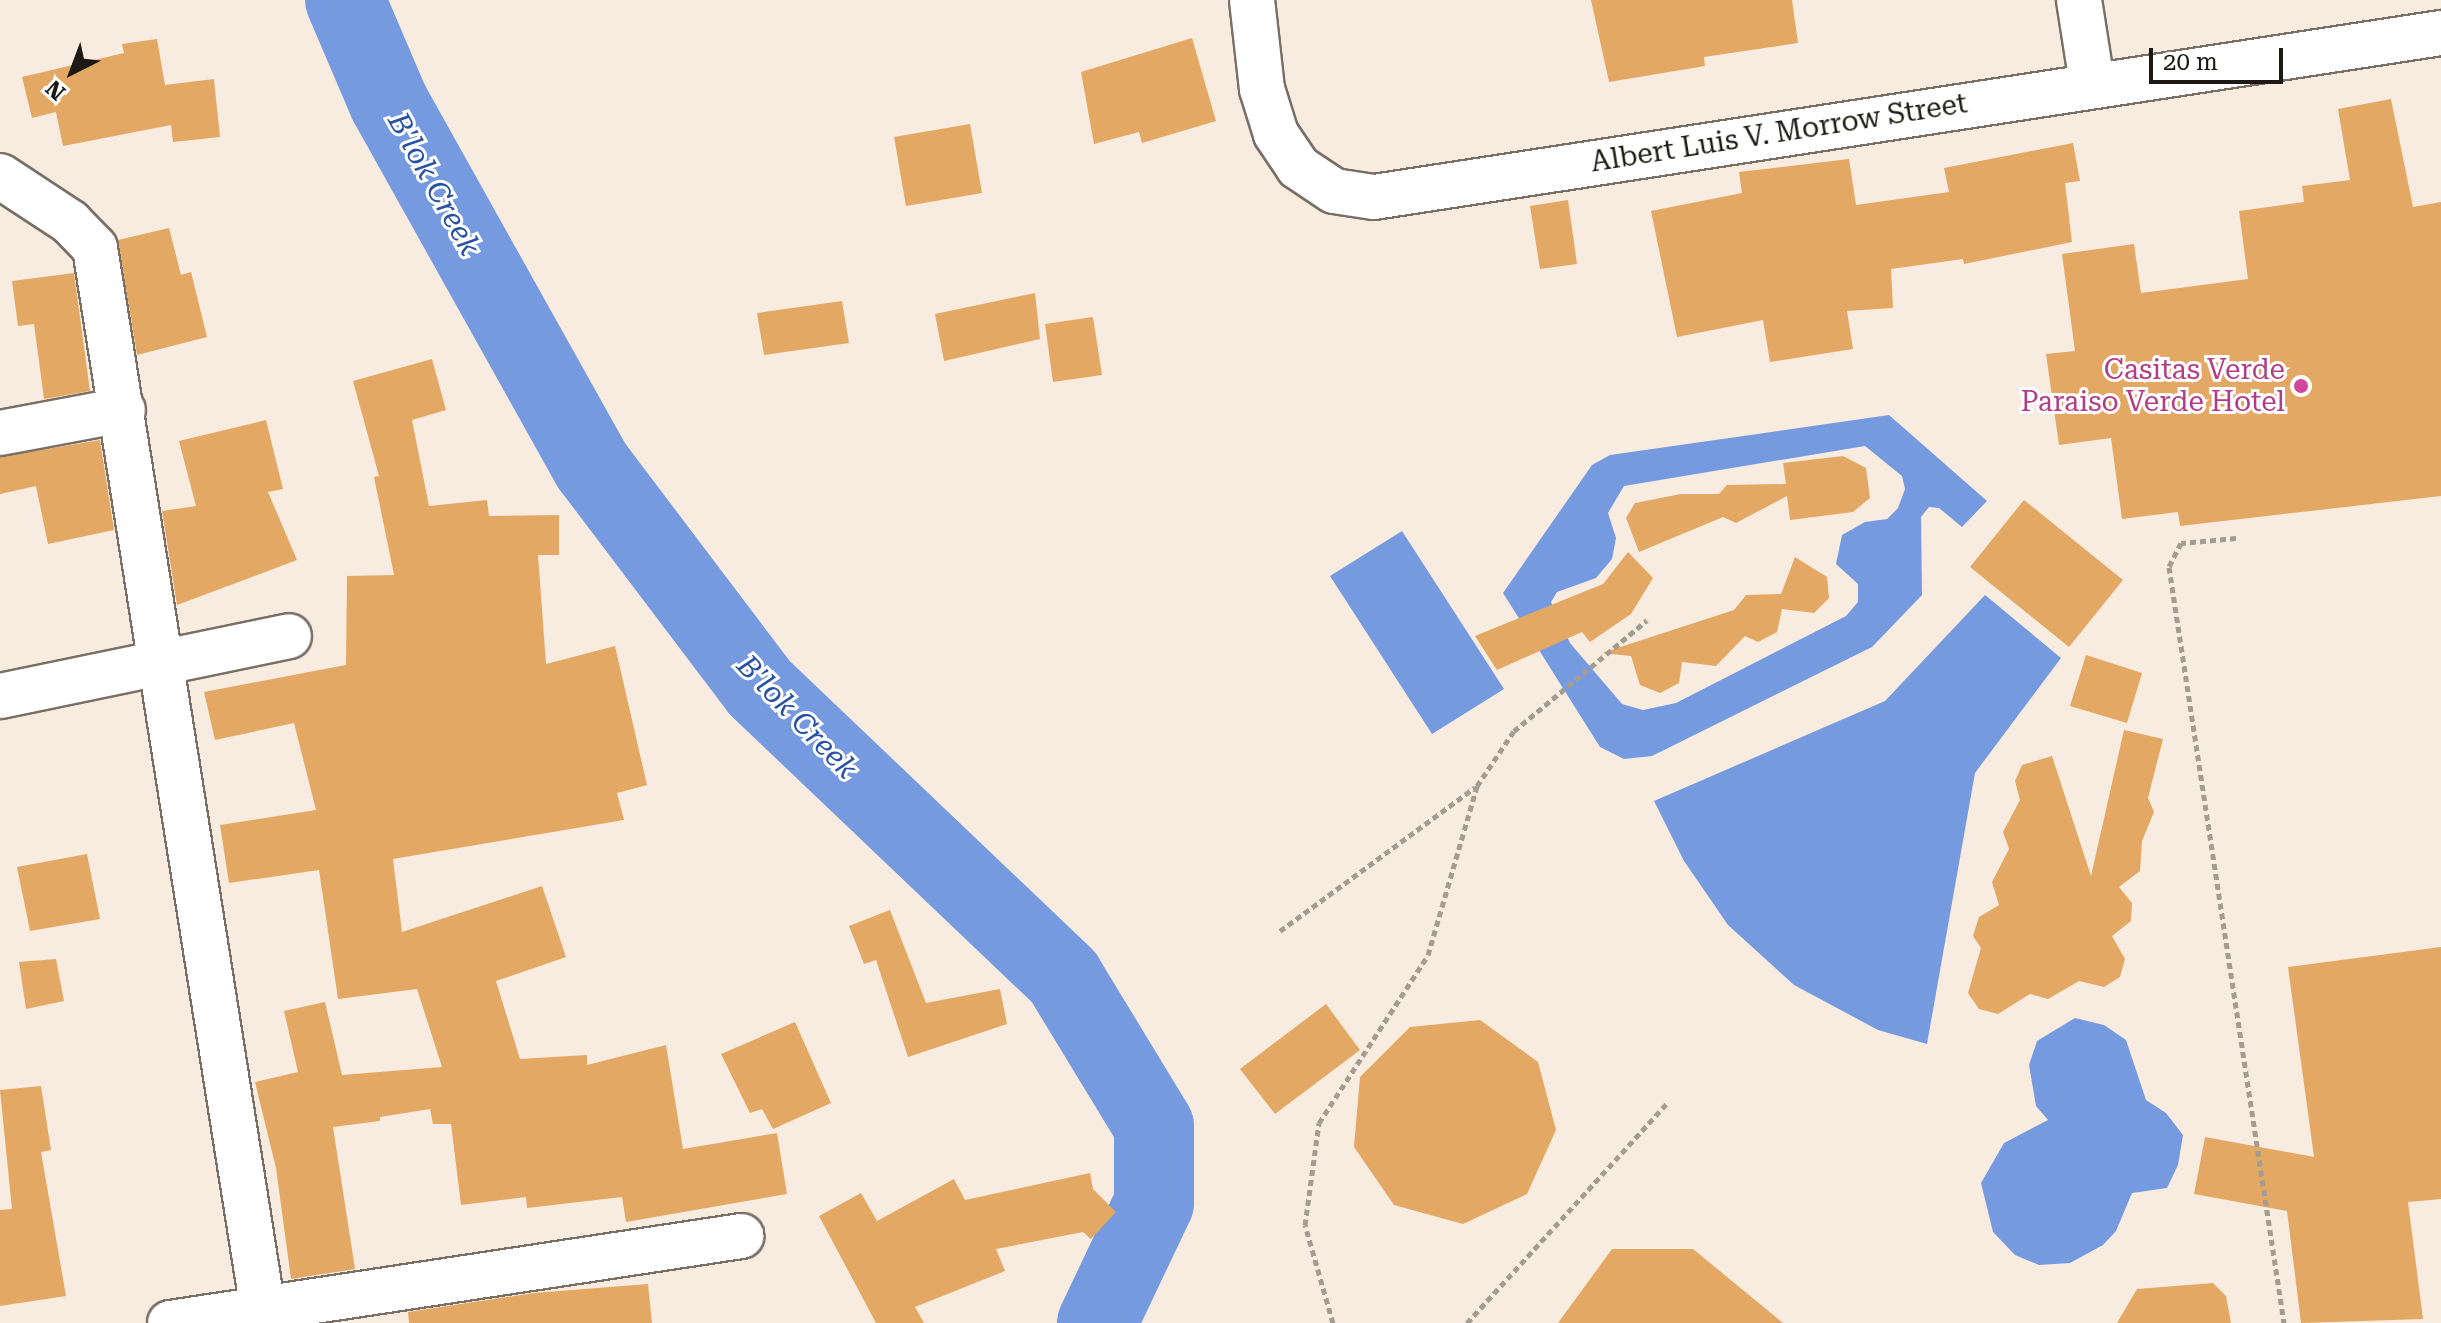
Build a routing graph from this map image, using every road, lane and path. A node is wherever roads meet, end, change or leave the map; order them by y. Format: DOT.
graph roads {
  1 [pos="1252,0"];
  2 [pos="2079,0"];
  3 [pos="2441,33"];
  4 [pos="2092,83"];
  5 [pos="8,191"];
  6 [pos="123,410"];
  7 [pos="0,433"];
  8 [pos="2236,538"];
  9 [pos="1647,620"];
  10 [pos="289,636"];
  11 [pos="158,662"];
  12 [pos="0,696"];
  13 [pos="1477,786"];
  14 [pos="1280,931"];
  15 [pos="1669,1101"];
  16 [pos="741,1236"];
  17 [pos="264,1316"];
  18 [pos="170,1323"];
  19 [pos="1333,1323"];
  20 [pos="1467,1323"];
  21 [pos="2284,1323"];
  1 -- 4 [label="street, Albert Luis V. Morrow Street"];
  2 -- 4 [label="street"];
  3 -- 4 [label="street, Albert Luis V. Morrow Street"];
  5 -- 6 [label="street"];
  6 -- 7 [label="street"];
  6 -- 11 [label="street"];
  8 -- 21 [label="path"];
  9 -- 13 [label="path"];
  10 -- 11 [label="street"];
  11 -- 12 [label="street"];
  11 -- 17 [label="street"];
  13 -- 14 [label="path"];
  13 -- 19 [label="path"];
  15 -- 20 [label="path"];
  16 -- 17 [label="street"];
  17 -- 18 [label="street"];
}
